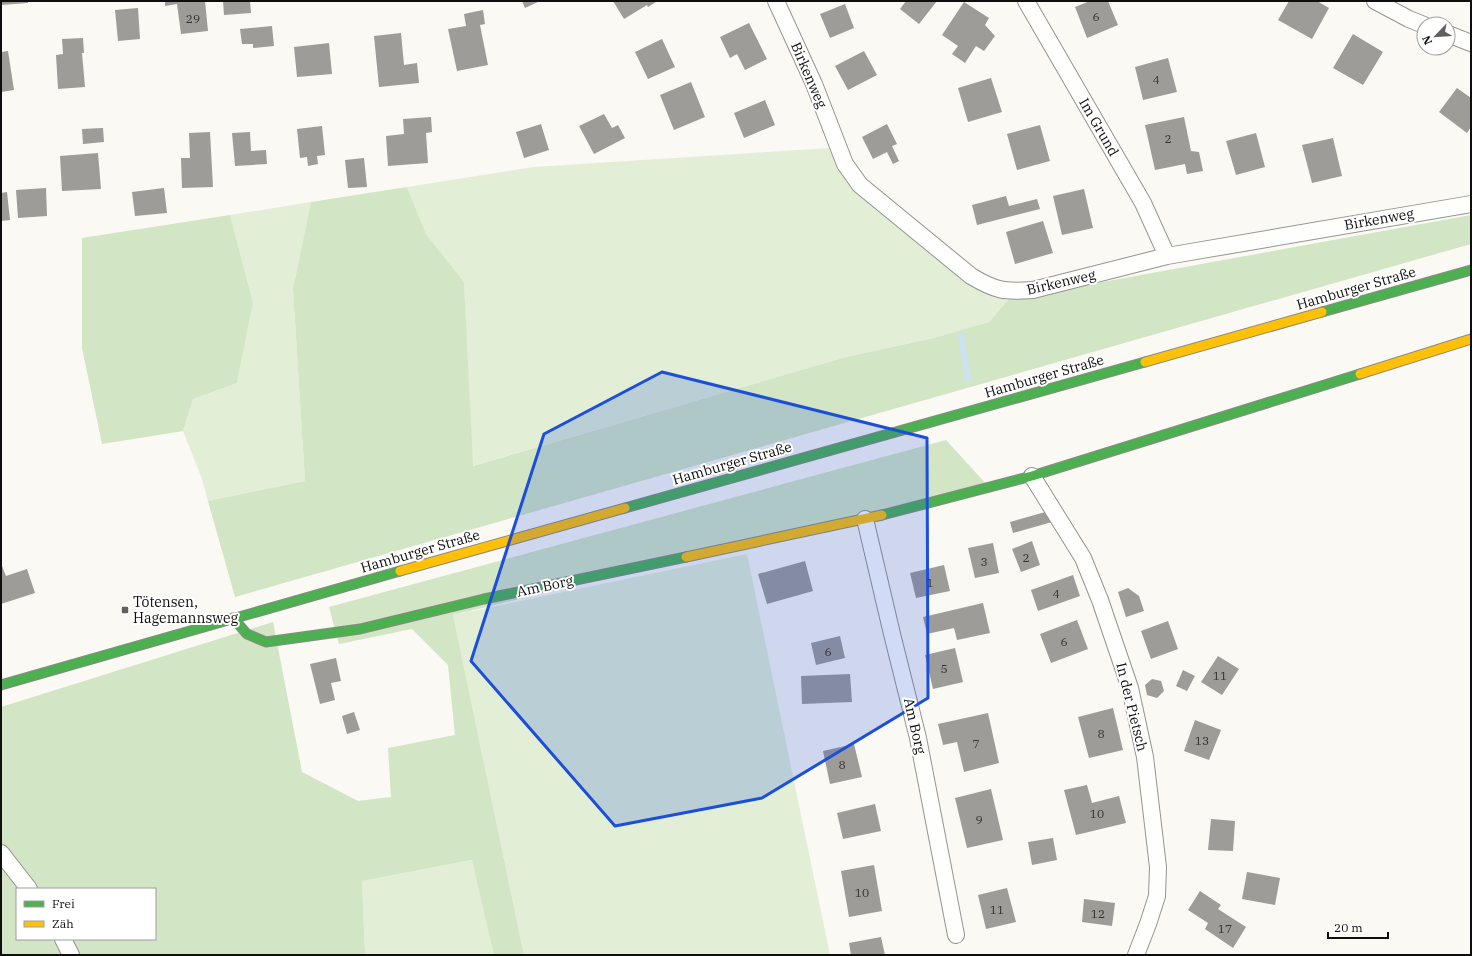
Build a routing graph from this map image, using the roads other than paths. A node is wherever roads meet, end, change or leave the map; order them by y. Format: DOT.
graph roads {
  1 [pos="776,1"];
  2 [pos="1026,1"];
  3 [pos="1375,1"];
  4 [pos="1416,22"];
  5 [pos="1456,37"];
  6 [pos="1471,43"];
  7 [pos="1471,204"];
  8 [pos="1167,256"];
  9 [pos="1471,270"];
  10 [pos="1471,339"];
  11 [pos="1032,476"];
  12 [pos="865,519"];
  13 [pos="233,618"];
  14 [pos="1,685"];
  15 [pos="1,853"];
  16 [pos="28,888"];
  17 [pos="956,935"];
  18 [pos="63,940"];
  19 [pos="71,955"];
  20 [pos="1136,955"];
  1 -- 8 [label="street, Birkenweg"];
  2 -- 8 [label="street, Im Grund"];
  3 -- 4 [label="street"];
  5 -- 6 [label="street"];
  7 -- 8 [label="street, Birkenweg"];
  9 -- 13 [label="main road, Hamburger Straße"];
  10 -- 11 [label="main road, Am Borg"];
  11 -- 12 [label="main road, Am Borg"];
  11 -- 20 [label="street, In der Pietsch"];
  12 -- 13 [label="main road, Am Borg"];
  12 -- 17 [label="street, Am Borg"];
  13 -- 14 [label="main road, Hamburger Straße"];
  15 -- 16 [label="street"];
  18 -- 19 [label="street"];
}
